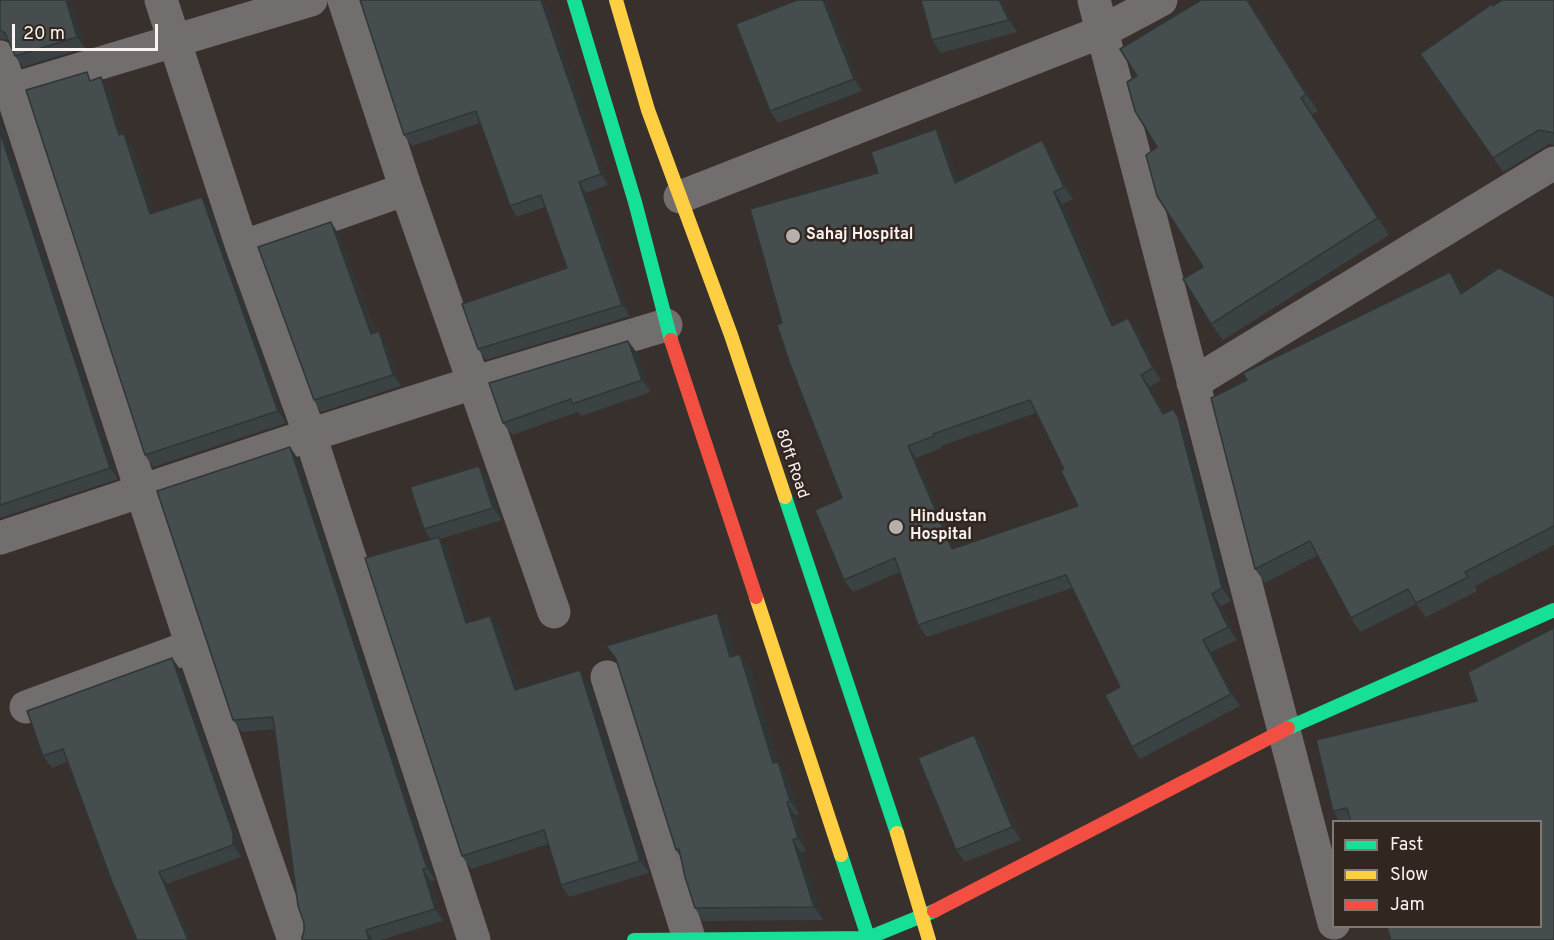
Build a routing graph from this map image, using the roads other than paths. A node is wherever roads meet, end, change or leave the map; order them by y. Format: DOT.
graph roads {
  1 [pos="161,0"];
  2 [pos="311,0"];
  3 [pos="344,0"];
  4 [pos="574,0"];
  5 [pos="616,0"];
  6 [pos="1094,0"];
  7 [pos="1161,0"];
  8 [pos="1101,32"];
  9 [pos="174,41"];
  10 [pos="0,57"];
  11 [pos="10,90"];
  12 [pos="1554,163"];
  13 [pos="406,189"];
  14 [pos="680,197"];
  15 [pos="242,247"];
  16 [pos="666,324"];
  17 [pos="474,383"];
  18 [pos="1193,383"];
  19 [pos="310,435"];
  20 [pos="142,489"];
  21 [pos="0,538"];
  22 [pos="1554,610"];
  23 [pos="554,612"];
  24 [pos="192,646"];
  25 [pos="607,677"];
  26 [pos="26,708"];
  27 [pos="1283,730"];
  28 [pos="922,916"];
  29 [pos="1332,917"];
  30 [pos="689,939"];
  31 [pos="869,939"];
  32 [pos="294,940"];
  33 [pos="474,940"];
  34 [pos="634,940"];
  35 [pos="929,940"];
  1 -- 9 [label="street"];
  2 -- 9 [label="street"];
  3 -- 13 [label="street"];
  4 -- 16 [label="main road"];
  5 -- 14 [label="main road, 80ft Road"];
  6 -- 8 [label="street"];
  7 -- 8 [label="street"];
  8 -- 14 [label="street"];
  8 -- 18 [label="street"];
  9 -- 11 [label="street"];
  9 -- 15 [label="street"];
  10 -- 11 [label="street"];
  11 -- 20 [label="street"];
  12 -- 18 [label="street"];
  13 -- 15 [label="street"];
  13 -- 17 [label="street"];
  14 -- 28 [label="main road, 80ft Road"];
  15 -- 19 [label="street"];
  16 -- 17 [label="street"];
  16 -- 31 [label="main road"];
  17 -- 19 [label="street"];
  17 -- 23 [label="street"];
  18 -- 27 [label="street"];
  19 -- 20 [label="street"];
  19 -- 33 [label="street"];
  20 -- 21 [label="street"];
  20 -- 24 [label="street"];
  22 -- 27 [label="main road"];
  24 -- 26 [label="street"];
  24 -- 32 [label="street"];
  25 -- 30 [label="street"];
  27 -- 28 [label="main road"];
  27 -- 29 [label="street"];
  28 -- 31 [label="main road"];
  28 -- 35 [label="main road, 80ft Road"];
  30 -- 31 [label="main road"];
  30 -- 34 [label="main road"];
}
